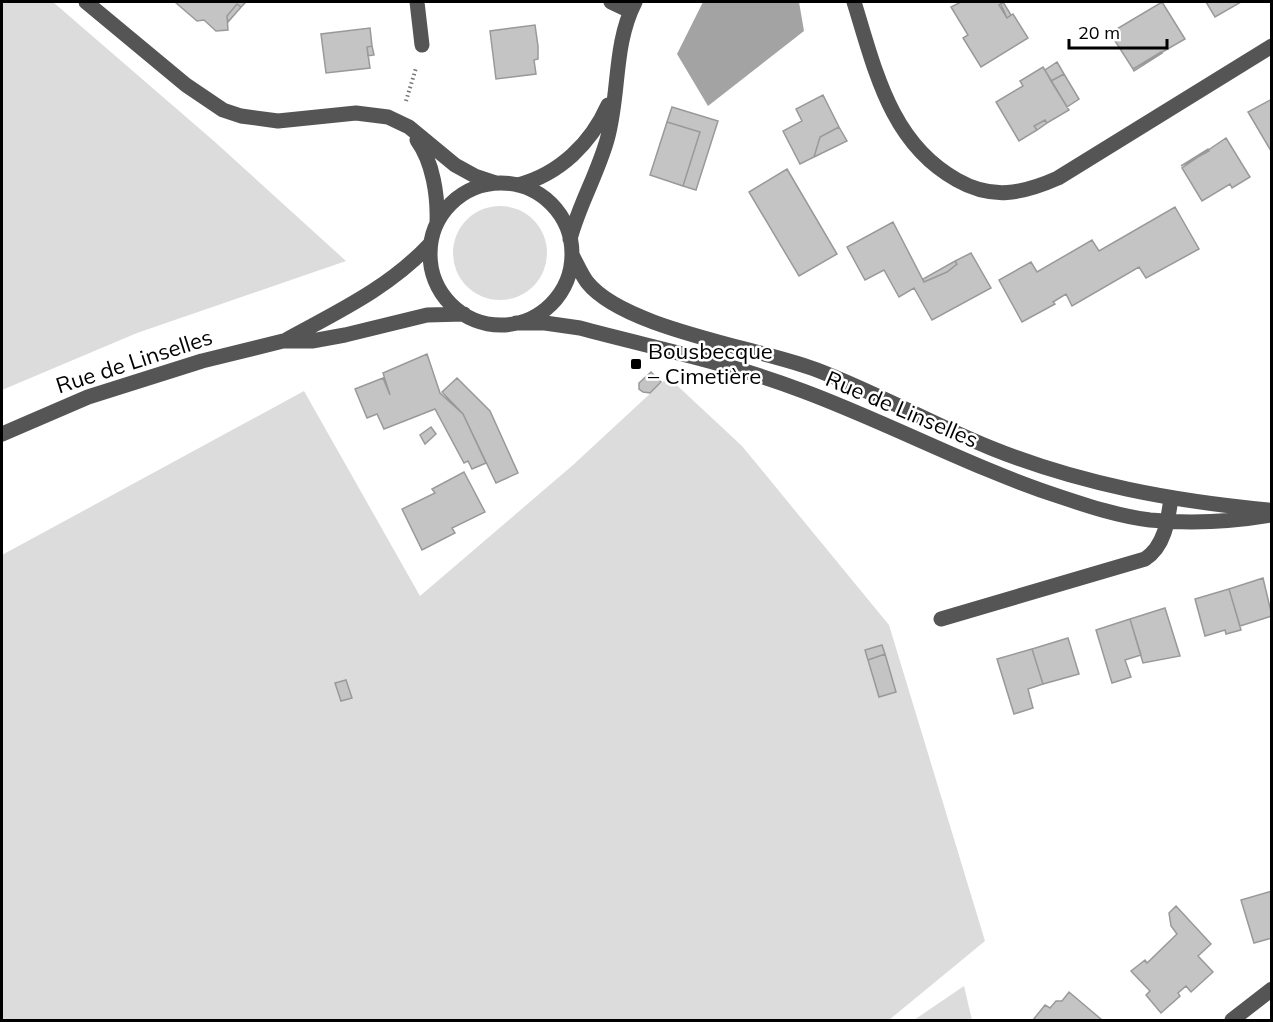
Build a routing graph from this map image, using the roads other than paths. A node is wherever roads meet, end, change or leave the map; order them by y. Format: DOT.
graph roads {
  1 [pos="86,2"];
  2 [pos="421,2"];
  3 [pos="611,2"];
  4 [pos="854,2"];
  5 [pos="633,6"];
  6 [pos="422,45"];
  7 [pos="1272,46"];
  8 [pos="614,91"];
  9 [pos="404,125"];
  10 [pos="496,183"];
  11 [pos="518,185"];
  12 [pos="437,223"];
  13 [pos="430,244"];
  14 [pos="571,247"];
  15 [pos="464,314"];
  16 [pos="516,323"];
  17 [pos="283,341"];
  18 [pos="2,434"];
  19 [pos="1171,498"];
  20 [pos="1272,511"];
  21 [pos="1272,515"];
  22 [pos="1168,521"];
  23 [pos="941,619"];
  24 [pos="1272,989"];
  25 [pos="1232,1020"];
  1 -- 9 [label="street"];
  2 -- 6 [label="street"];
  3 -- 5 [label="street"];
  4 -- 7 [label="street"];
  5 -- 8 [label="street"];
  8 -- 11 [label="street"];
  8 -- 14 [label="street"];
  9 -- 10 [label="street"];
  9 -- 12 [label="street"];
  10 -- 11 [label="street"];
  10 -- 12 [label="street"];
  11 -- 14 [label="street"];
  12 -- 13 [label="street"];
  13 -- 15 [label="street"];
  13 -- 17 [label="street, Rue de Linselles"];
  14 -- 16 [label="street"];
  14 -- 19 [label="street, Rue de Linselles"];
  15 -- 16 [label="street"];
  15 -- 17 [label="street, Rue de Linselles"];
  16 -- 22 [label="street, Rue de Linselles"];
  17 -- 18 [label="street, Rue de Linselles"];
  19 -- 20 [label="street, Rue de Linselles"];
  19 -- 22 [label="street"];
  21 -- 22 [label="street, Rue de Linselles"];
  22 -- 23 [label="street"];
  24 -- 25 [label="street"];
}
